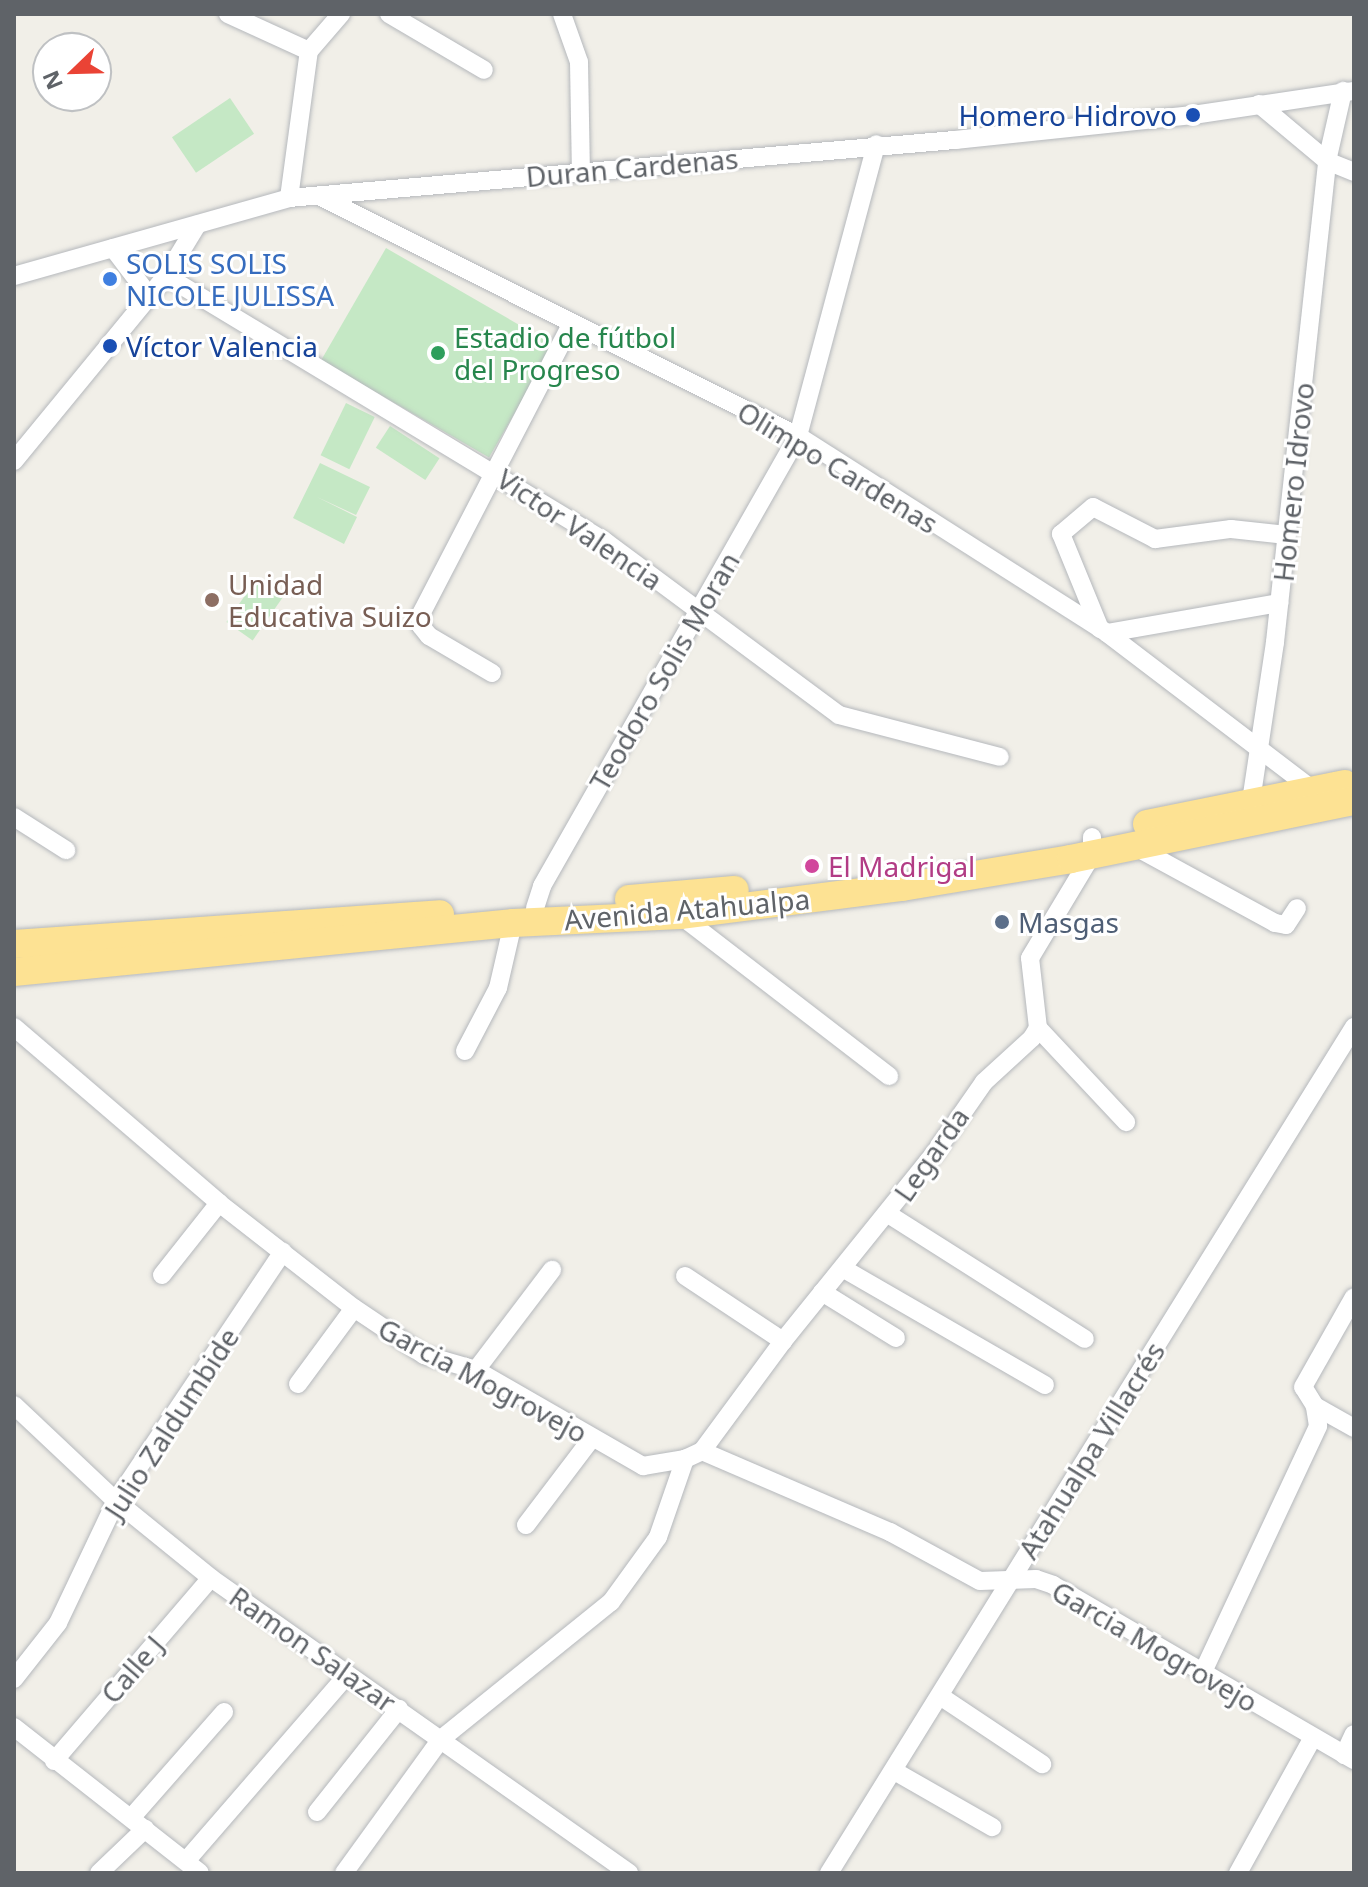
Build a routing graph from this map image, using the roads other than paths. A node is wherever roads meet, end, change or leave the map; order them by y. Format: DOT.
graph roads {
  1 [pos="228,14"];
  2 [pos="341,14"];
  3 [pos="389,14"];
  4 [pos="562,14"];
  5 [pos="309,51"];
  6 [pos="484,70"];
  7 [pos="1349,91"];
  8 [pos="1259,104"];
  9 [pos="876,144"];
  10 [pos="1327,161"];
  11 [pos="1354,172"];
  12 [pos="581,173"];
  13 [pos="318,196"];
  14 [pos="289,198"];
  15 [pos="197,225"];
  16 [pos="113,248"];
  17 [pos="18,270"];
  18 [pos="166,276"];
  19 [pos="150,297"];
  20 [pos="571,325"];
  21 [pos="798,436"];
  22 [pos="14,461"];
  23 [pos="498,474"];
  24 [pos="1287,535"];
  25 [pos="1279,603"];
  26 [pos="699,610"];
  27 [pos="1104,631"];
  28 [pos="492,673"];
  29 [pos="1259,749"];
  30 [pos="1000,757"];
  31 [pos="1354,783"];
  32 [pos="1313,790"];
  33 [pos="1251,801"];
  34 [pos="1354,801"];
  35 [pos="14,817"];
  36 [pos="1092,846"];
  37 [pos="1134,846"];
  38 [pos="66,850"];
  39 [pos="1297,908"];
  40 [pos="524,915"];
  41 [pos="680,915"];
  42 [pos="14,944"];
  43 [pos="14,972"];
  44 [pos="14,1027"];
  45 [pos="1354,1027"];
  46 [pos="1038,1028"];
  47 [pos="465,1051"];
  48 [pos="889,1076"];
  49 [pos="1126,1122"];
  50 [pos="219,1203"];
  51 [pos="888,1214"];
  52 [pos="283,1252"];
  53 [pos="844,1269"];
  54 [pos="552,1270"];
  55 [pos="162,1275"];
  56 [pos="685,1276"];
  57 [pos="822,1292"];
  58 [pos="1354,1297"];
  59 [pos="354,1308"];
  60 [pos="896,1338"];
  61 [pos="1085,1339"];
  62 [pos="783,1341"];
  63 [pos="476,1370"];
  64 [pos="298,1384"];
  65 [pos="1045,1385"];
  66 [pos="14,1405"];
  67 [pos="1315,1406"];
  68 [pos="1354,1428"];
  69 [pos="592,1438"];
  70 [pos="702,1451"];
  71 [pos="685,1459"];
  72 [pos="116,1501"];
  73 [pos="526,1525"];
  74 [pos="211,1578"];
  75 [pos="1009,1581"];
  76 [pos="1202,1674"];
  77 [pos="347,1675"];
  78 [pos="14,1679"];
  79 [pos="940,1696"];
  80 [pos="399,1709"];
  81 [pos="224,1712"];
  82 [pos="14,1727"];
  83 [pos="1354,1734"];
  84 [pos="1313,1737"];
  85 [pos="441,1739"];
  86 [pos="1349,1758"];
  87 [pos="54,1761"];
  88 [pos="1042,1764"];
  89 [pos="896,1772"];
  90 [pos="317,1812"];
  91 [pos="138,1824"];
  92 [pos="992,1827"];
  93 [pos="193,1867"];
  94 [pos="99,1873"];
  95 [pos="344,1873"];
  96 [pos="629,1873"];
  97 [pos="829,1873"];
  98 [pos="1238,1873"];
  1 -- 5 [label="street"];
  2 -- 5 [label="street"];
  3 -- 6 [label="street"];
  4 -- 12 [label="street"];
  5 -- 14 [label="street"];
  7 -- 8 [label="street, Duran Cardenas"];
  7 -- 10 [label="street, Homero Idrovo"];
  8 -- 9 [label="street, Duran Cardenas"];
  8 -- 10 [label="street"];
  9 -- 12 [label="street, Duran Cardenas"];
  9 -- 21 [label="street, Teodoro Solis Moran"];
  10 -- 11 [label="street"];
  10 -- 24 [label="street, Homero Idrovo"];
  12 -- 13 [label="street, Duran Cardenas"];
  13 -- 14 [label="street, Duran Cardenas"];
  13 -- 20 [label="street, Olimpo Cardenas"];
  14 -- 15 [label="street, Duran Cardenas"];
  15 -- 16 [label="street, Duran Cardenas"];
  15 -- 18 [label="street"];
  16 -- 17 [label="street, Duran Cardenas"];
  16 -- 19 [label="street"];
  18 -- 19 [label="street"];
  18 -- 23 [label="street, Victor Valencia"];
  19 -- 22 [label="street"];
  20 -- 21 [label="street, Olimpo Cardenas"];
  20 -- 23 [label="street"];
  21 -- 26 [label="street, Teodoro Solis Moran"];
  21 -- 27 [label="street, Olimpo Cardenas"];
  23 -- 26 [label="street, Victor Valencia"];
  23 -- 28 [label="street"];
  24 -- 25 [label="street, Homero Idrovo"];
  24 -- 27 [label="street"];
  25 -- 27 [label="street"];
  25 -- 29 [label="street, Homero Idrovo"];
  26 -- 30 [label="street, Victor Valencia"];
  26 -- 40 [label="street, Teodoro Solis Moran"];
  27 -- 29 [label="street, Olimpo Cardenas"];
  29 -- 32 [label="street, Olimpo Cardenas"];
  29 -- 33 [label="street, Homero Idrovo"];
  31 -- 32 [label="highway, Avenida Atahualpa"];
  32 -- 33 [label="highway, Avenida Atahualpa"];
  33 -- 36 [label="highway, Avenida Atahualpa"];
  34 -- 37 [label="highway, Avenida Atahualpa"];
  35 -- 38 [label="street"];
  36 -- 37 [label="highway, Avenida Atahualpa"];
  36 -- 40 [label="highway, Avenida Atahualpa"];
  36 -- 41 [label="highway, Avenida Atahualpa"];
  36 -- 46 [label="street"];
  37 -- 39 [label="street"];
  40 -- 41 [label="highway, Avenida Atahualpa"];
  40 -- 42 [label="highway, Avenida Atahualpa"];
  40 -- 43 [label="highway, Avenida Atahualpa"];
  40 -- 47 [label="street, Teodoro Solis Moran"];
  41 -- 48 [label="street"];
  44 -- 50 [label="street, Garcia Mogrovejo"];
  45 -- 75 [label="street, Atahualpa Villacrés"];
  46 -- 49 [label="street"];
  46 -- 51 [label="street, Legarda"];
  50 -- 52 [label="street, Garcia Mogrovejo"];
  50 -- 55 [label="street"];
  51 -- 53 [label="street, Legarda"];
  51 -- 61 [label="street"];
  52 -- 59 [label="street, Garcia Mogrovejo"];
  52 -- 72 [label="street, Julio Zaldumbide"];
  53 -- 57 [label="street, Legarda"];
  53 -- 65 [label="street"];
  54 -- 63 [label="street"];
  56 -- 62 [label="street"];
  57 -- 60 [label="street"];
  57 -- 62 [label="street, Legarda"];
  58 -- 67 [label="street"];
  59 -- 63 [label="street, Garcia Mogrovejo"];
  59 -- 64 [label="street"];
  62 -- 70 [label="street, Legarda"];
  63 -- 69 [label="street, Garcia Mogrovejo"];
  66 -- 72 [label="street, Ramon Salazar"];
  67 -- 68 [label="street"];
  67 -- 76 [label="street"];
  69 -- 71 [label="street, Garcia Mogrovejo"];
  69 -- 73 [label="street"];
  70 -- 71 [label="street, Garcia Mogrovejo"];
  70 -- 75 [label="street, Garcia Mogrovejo"];
  71 -- 85 [label="street"];
  72 -- 74 [label="street, Ramon Salazar"];
  72 -- 78 [label="street, Julio Zaldumbide"];
  74 -- 77 [label="street, Ramon Salazar"];
  74 -- 87 [label="street, Calle J"];
  75 -- 76 [label="street, Garcia Mogrovejo"];
  75 -- 79 [label="street, Atahualpa Villacrés"];
  76 -- 84 [label="street, Garcia Mogrovejo"];
  77 -- 80 [label="street, Ramon Salazar"];
  77 -- 93 [label="street"];
  79 -- 88 [label="street"];
  79 -- 89 [label="street, Atahualpa Villacrés"];
  80 -- 85 [label="street, Ramon Salazar"];
  80 -- 90 [label="street"];
  81 -- 91 [label="street"];
  82 -- 87 [label="street"];
  83 -- 86 [label="street"];
  84 -- 86 [label="street, Garcia Mogrovejo"];
  84 -- 98 [label="street"];
  85 -- 95 [label="street"];
  85 -- 96 [label="street, Ramon Salazar"];
  87 -- 91 [label="street"];
  89 -- 92 [label="street"];
  89 -- 97 [label="street, Atahualpa Villacrés"];
  91 -- 93 [label="street"];
  91 -- 94 [label="street"];
}
